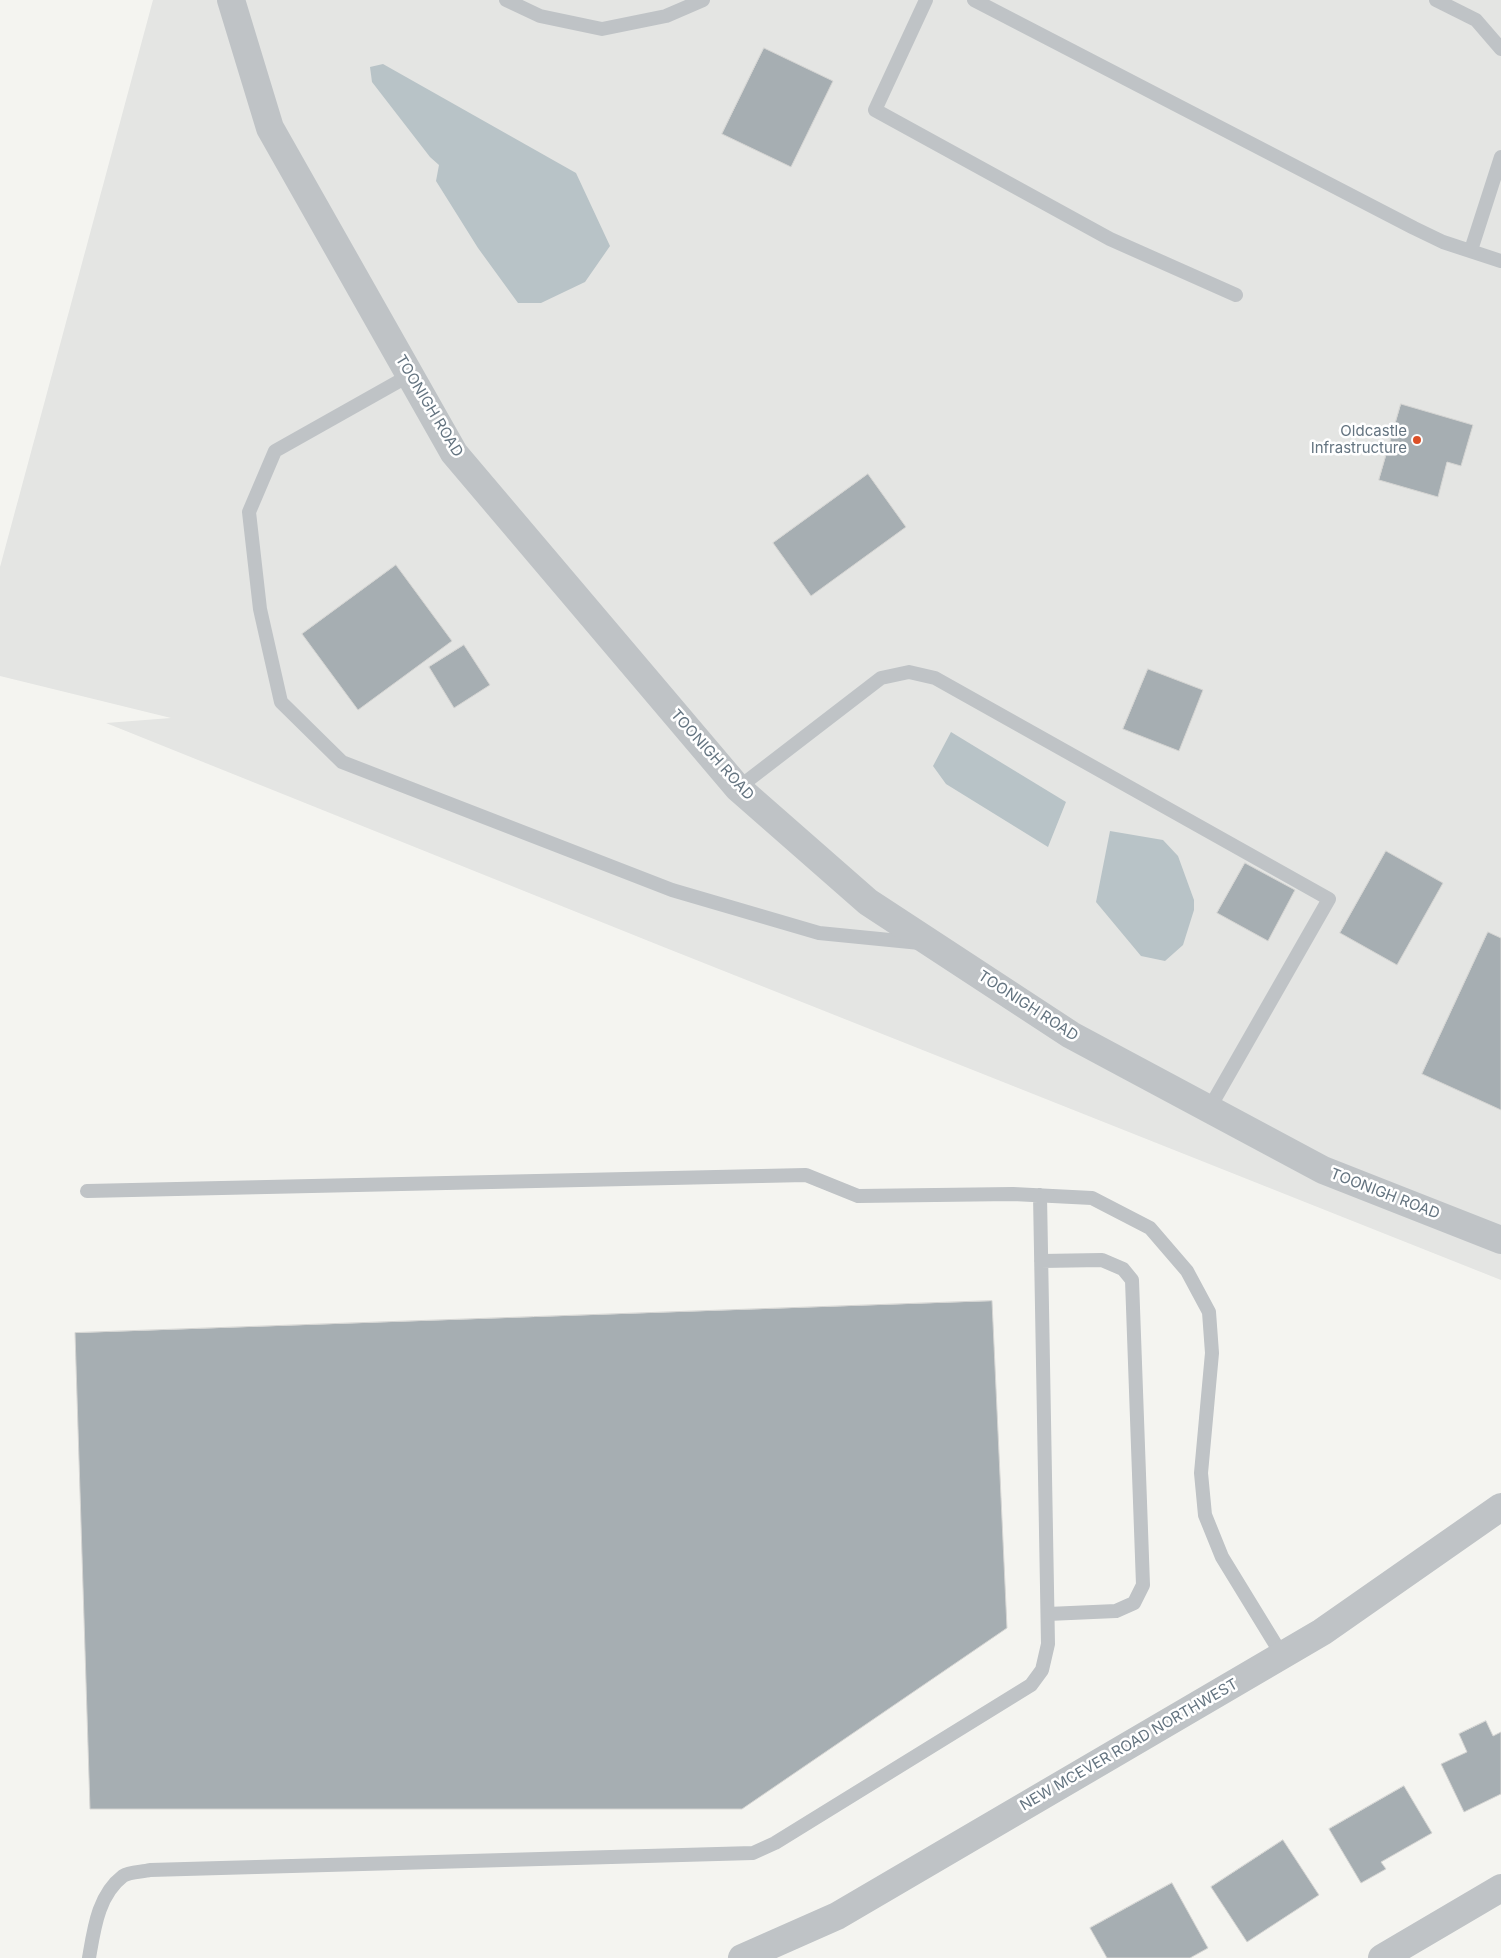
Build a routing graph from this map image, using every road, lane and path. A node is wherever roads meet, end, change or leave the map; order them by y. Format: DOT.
graph roads {
  1 [pos="232,0"];
  2 [pos="506,0"];
  3 [pos="703,0"];
  4 [pos="926,0"];
  5 [pos="974,0"];
  6 [pos="1436,0"];
  7 [pos="1501,49"];
  8 [pos="1501,158"];
  9 [pos="1471,250"];
  10 [pos="1501,261"];
  11 [pos="1236,294"];
  12 [pos="410,375"];
  13 [pos="738,788"];
  14 [pos="933,945"];
  15 [pos="1208,1109"];
  16 [pos="87,1192"];
  17 [pos="1040,1195"];
  18 [pos="1501,1240"];
  19 [pos="1041,1261"];
  20 [pos="1501,1507"];
  21 [pos="1048,1614"];
  22 [pos="1282,1655"];
  23 [pos="1501,1888"];
  24 [pos="89,1958"];
  25 [pos="742,1958"];
  26 [pos="1382,1958"];
  1 -- 12 [label="street, TOONIGH ROAD"];
  2 -- 3 [label="lane"];
  4 -- 11 [label="lane"];
  5 -- 9 [label="lane"];
  6 -- 7 [label="lane"];
  8 -- 9 [label="lane"];
  9 -- 10 [label="lane"];
  12 -- 13 [label="street, TOONIGH ROAD"];
  12 -- 14 [label="lane"];
  13 -- 14 [label="street, TOONIGH ROAD"];
  13 -- 15 [label="lane"];
  14 -- 15 [label="street, TOONIGH ROAD"];
  15 -- 18 [label="street, TOONIGH ROAD"];
  16 -- 17 [label="lane"];
  17 -- 19 [label="lane"];
  17 -- 22 [label="lane"];
  19 -- 21 [label="lane"];
  19 -- 21 [label="lane"];
  20 -- 22 [label="street, NEW MCEVER ROAD NORTHWEST"];
  21 -- 24 [label="lane"];
  22 -- 25 [label="street, NEW MCEVER ROAD NORTHWEST"];
  23 -- 26 [label="street"];
}
